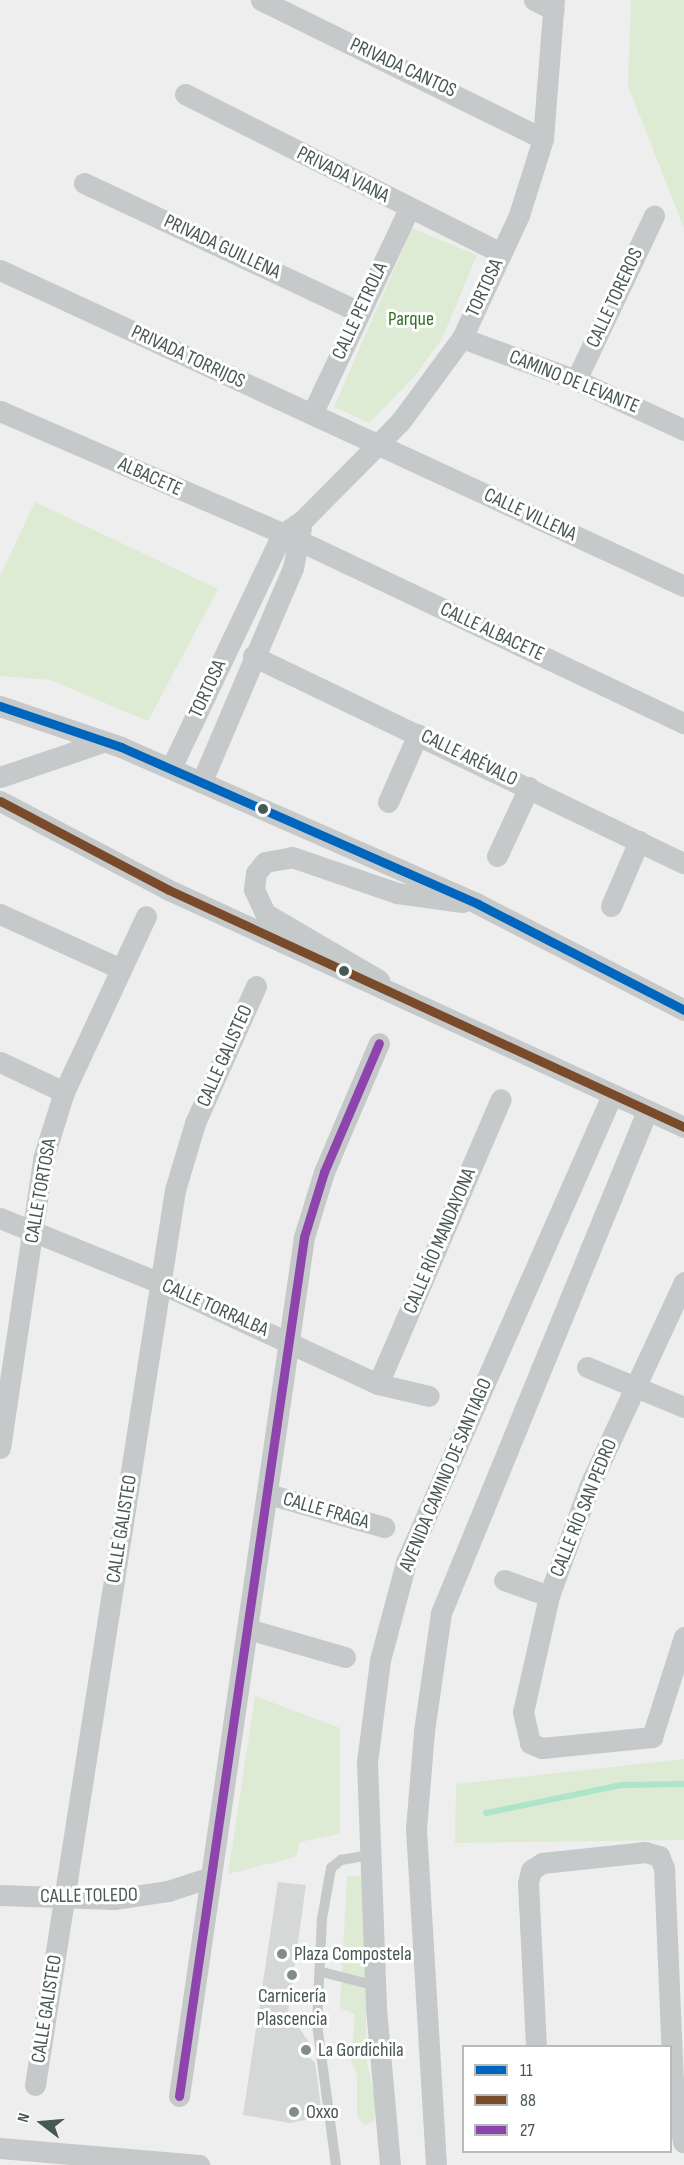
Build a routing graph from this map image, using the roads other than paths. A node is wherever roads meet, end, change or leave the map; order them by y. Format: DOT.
graph roads {
  1 [pos="261,0"];
  2 [pos="534,0"];
  3 [pos="554,5"];
  4 [pos="185,94"];
  5 [pos="543,139"];
  6 [pos="84,183"];
  7 [pos="409,209"];
  8 [pos="654,216"];
  9 [pos="501,253"];
  10 [pos="0,270"];
  11 [pos="360,312"];
  12 [pos="462,338"];
  13 [pos="576,380"];
  14 [pos="1,414"];
  15 [pos="312,414"];
  16 [pos="684,430"];
  17 [pos="377,443"];
  18 [pos="295,532"];
  19 [pos="684,586"];
  20 [pos="253,656"];
  21 [pos="0,706"];
  22 [pos="684,723"];
  23 [pos="418,734"];
  24 [pos="103,742"];
  25 [pos="171,768"];
  26 [pos="0,777"];
  27 [pos="202,781"];
  28 [pos="529,787"];
  29 [pos="0,801"];
  30 [pos="388,802"];
  31 [pos="639,841"];
  32 [pos="497,856"];
  33 [pos="684,863"];
  34 [pos="478,904"];
  35 [pos="611,906"];
  36 [pos="0,914"];
  37 [pos="146,916"];
  38 [pos="121,969"];
  39 [pos="256,986"];
  40 [pos="416,1007"];
  41 [pos="684,1010"];
  42 [pos="380,1043"];
  43 [pos="0,1062"];
  44 [pos="64,1092"];
  45 [pos="612,1095"];
  46 [pos="501,1099"];
  47 [pos="647,1111"];
  48 [pos="684,1127"];
  49 [pos="0,1218"];
  50 [pos="34,1233"];
  51 [pos="684,1282"];
  52 [pos="160,1284"];
  53 [pos="290,1341"];
  54 [pos="587,1367"];
  55 [pos="6,1374"];
  56 [pos="378,1384"];
  57 [pos="636,1386"];
  58 [pos="429,1396"];
  59 [pos="684,1407"];
  60 [pos="0,1448"];
  61 [pos="268,1494"];
  62 [pos="384,1527"];
  63 [pos="504,1581"];
  64 [pos="549,1596"];
  65 [pos="248,1629"];
  66 [pos="684,1637"];
  67 [pos="345,1657"];
  68 [pos="370,1855"];
  69 [pos="211,1877"];
  70 [pos="0,1895"];
  71 [pos="65,1898"];
  72 [pos="322,1972"];
  73 [pos="377,1987"];
  74 [pos="536,2045"];
  75 [pos="676,2079"];
  76 [pos="35,2085"];
  77 [pos="179,2096"];
  78 [pos="683,2142"];
  79 [pos="0,2148"];
  80 [pos="199,2165"];
  81 [pos="336,2165"];
  82 [pos="390,2165"];
  83 [pos="436,2165"];
  1 -- 5 [label="street, PRIVADA CANTOS"];
  2 -- 3 [label="street"];
  3 -- 5 [label="street, TORTOSA"];
  4 -- 7 [label="street, PRIVADA VIANA"];
  5 -- 9 [label="street, TORTOSA"];
  6 -- 11 [label="street, PRIVADA GUILLENA"];
  7 -- 9 [label="street, PRIVADA VIANA"];
  7 -- 11 [label="street, CALLE PETROLA"];
  8 -- 13 [label="street, CALLE TOREROS"];
  9 -- 12 [label="street, TORTOSA"];
  10 -- 15 [label="street, PRIVADA TORRIJOS"];
  11 -- 15 [label="street, CALLE PETROLA"];
  12 -- 13 [label="street, CAMINO DE LEVANTE"];
  12 -- 17 [label="street, TORTOSA"];
  13 -- 16 [label="street, CAMINO DE LEVANTE"];
  14 -- 18 [label="street, ALBACETE"];
  15 -- 17 [label="street, PRIVADA TORRIJOS"];
  17 -- 18 [label="street, TORTOSA"];
  17 -- 19 [label="street, CALLE VILLENA"];
  18 -- 20 [label="street, TORTOSA"];
  18 -- 22 [label="street, CALLE ALBACETE"];
  18 -- 25 [label="street, TORTOSA"];
  20 -- 23 [label="street, CALLE ARÉVALO"];
  20 -- 27 [label="street, TORTOSA"];
  21 -- 24 [label="street"];
  23 -- 28 [label="street, CALLE ARÉVALO"];
  23 -- 30 [label="street"];
  24 -- 25 [label="street"];
  24 -- 26 [label="street"];
  25 -- 27 [label="street"];
  27 -- 34 [label="street"];
  28 -- 31 [label="street, CALLE ARÉVALO"];
  28 -- 32 [label="street"];
  29 -- 40 [label="street"];
  31 -- 33 [label="street, CALLE ARÉVALO"];
  31 -- 35 [label="street"];
  34 -- 40 [label="street"];
  34 -- 41 [label="street"];
  36 -- 38 [label="street"];
  37 -- 38 [label="street, CALLE TORTOSA"];
  38 -- 44 [label="street, CALLE TORTOSA"];
  39 -- 52 [label="street, CALLE GALISTEO"];
  40 -- 45 [label="street"];
  42 -- 53 [label="street"];
  43 -- 44 [label="street"];
  44 -- 50 [label="street, CALLE TORTOSA"];
  45 -- 47 [label="street"];
  45 -- 68 [label="street, AVENIDA CAMINO DE SANTIAGO"];
  46 -- 56 [label="street, CALLE RÍO MANDAYONA"];
  47 -- 48 [label="street"];
  47 -- 83 [label="street"];
  49 -- 50 [label="street, CALLE TORRALBA"];
  50 -- 52 [label="street, CALLE TORRALBA"];
  50 -- 55 [label="street, CALLE TORTOSA"];
  51 -- 57 [label="street, CALLE RÍO SAN PEDRO"];
  52 -- 53 [label="street, CALLE TORRALBA"];
  52 -- 71 [label="street, CALLE GALISTEO"];
  53 -- 56 [label="street, CALLE TORRALBA"];
  53 -- 61 [label="street"];
  54 -- 57 [label="street"];
  55 -- 60 [label="street, CALLE TORTOSA"];
  56 -- 58 [label="street, CALLE TORRALBA"];
  57 -- 59 [label="street"];
  57 -- 64 [label="street, CALLE RÍO SAN PEDRO"];
  61 -- 62 [label="street, CALLE FRAGA"];
  61 -- 65 [label="street"];
  63 -- 64 [label="street"];
  64 -- 66 [label="street, CALLE RÍO SAN PEDRO"];
  65 -- 67 [label="street"];
  65 -- 69 [label="street"];
  68 -- 72 [label="lane"];
  68 -- 73 [label="street, AVENIDA CAMINO DE SANTIAGO"];
  69 -- 71 [label="street, CALLE TOLEDO"];
  69 -- 77 [label="street"];
  70 -- 71 [label="street, CALLE TOLEDO"];
  71 -- 76 [label="street, CALLE GALISTEO"];
  72 -- 73 [label="lane"];
  72 -- 81 [label="lane"];
  73 -- 82 [label="street, AVENIDA CAMINO DE SANTIAGO"];
  74 -- 75 [label="street"];
  75 -- 78 [label="street"];
  79 -- 80 [label="street"];
}
